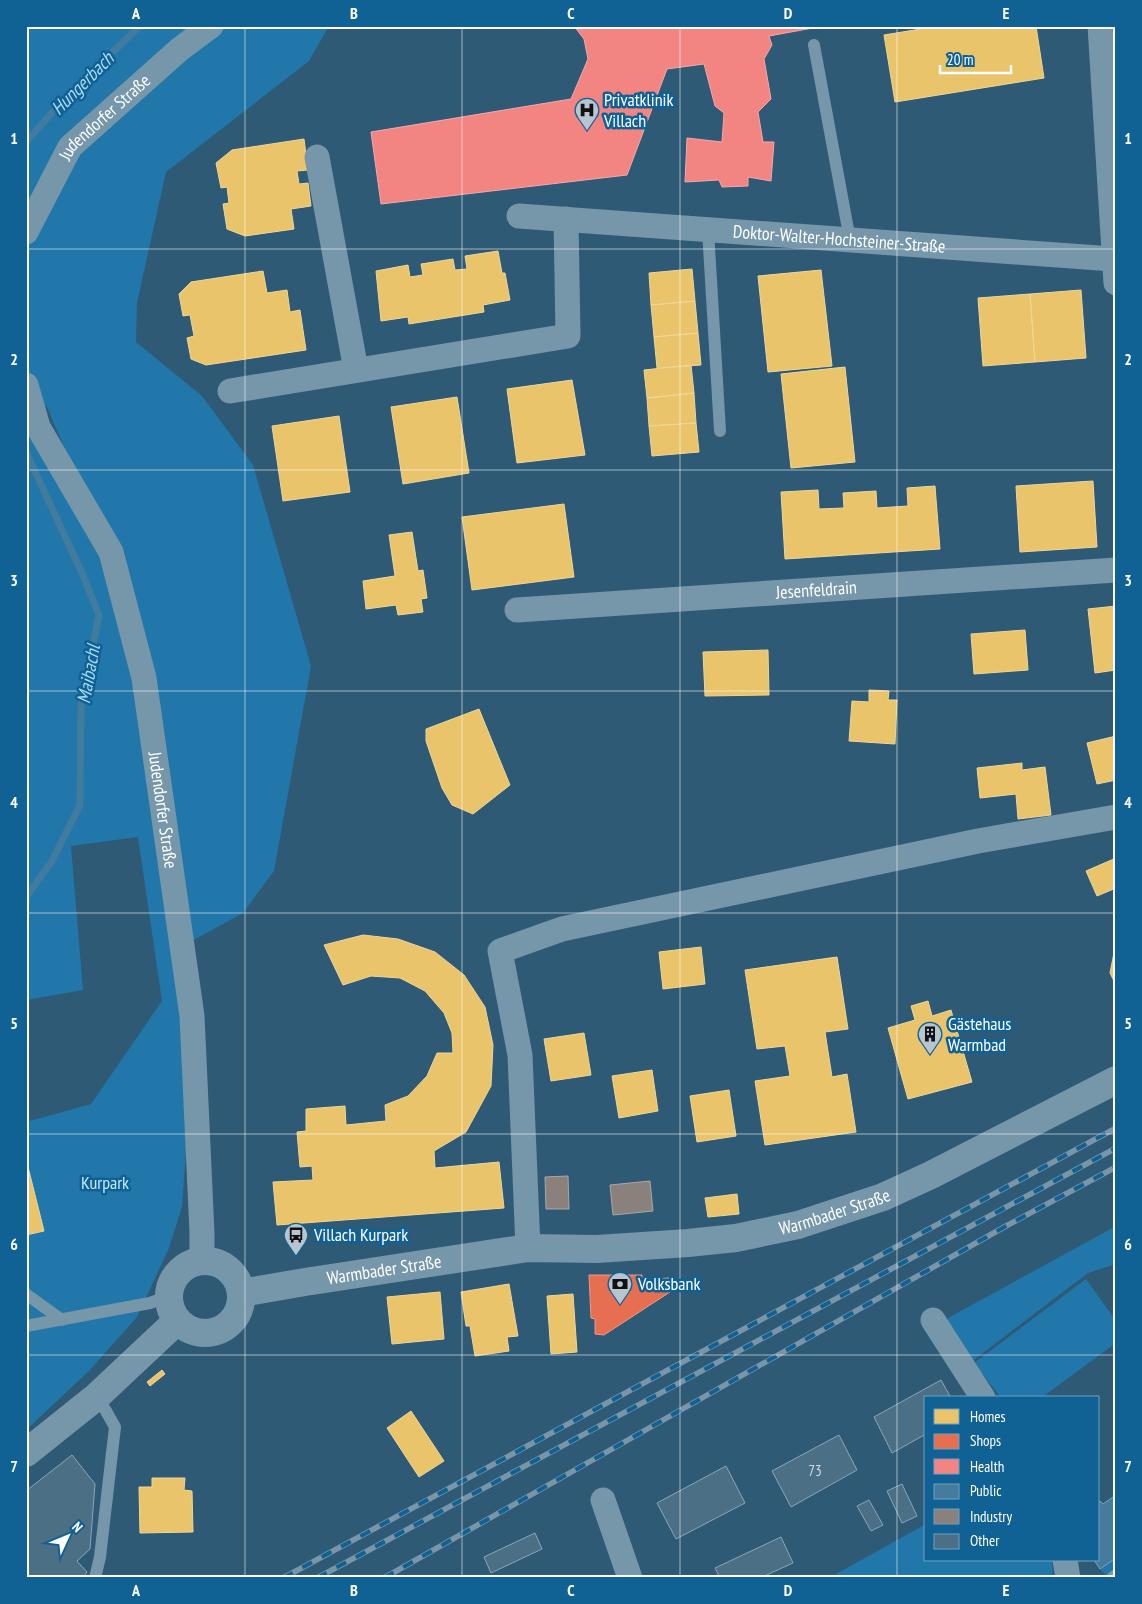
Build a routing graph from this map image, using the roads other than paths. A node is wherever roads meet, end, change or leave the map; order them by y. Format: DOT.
graph roads {
  1 [pos="211,26"];
  2 [pos="1100,26"];
  3 [pos="814,45"];
  4 [pos="1109,78"];
  5 [pos="317,157"];
  6 [pos="519,216"];
  7 [pos="566,219"];
  8 [pos="708,230"];
  9 [pos="26,232"];
  10 [pos="850,240"];
  11 [pos="1114,271"];
  12 [pos="356,370"];
  13 [pos="26,385"];
  14 [pos="230,391"];
  15 [pos="31,429"];
  16 [pos="720,431"];
  17 [pos="1116,570"];
  18 [pos="518,610"];
  19 [pos="1116,817"];
  20 [pos="1116,1080"];
  21 [pos="528,1248"];
  22 [pos="202,1261"];
  23 [pos="26,1294"];
  24 [pos="241,1294"];
  25 [pos="165,1307"];
  26 [pos="62,1320"];
  27 [pos="934,1320"];
  28 [pos="26,1326"];
  29 [pos="982,1396"];
  30 [pos="96,1397"];
  31 [pos="26,1454"];
  32 [pos="604,1500"];
  33 [pos="1065,1562"];
  34 [pos="1116,1575"];
  35 [pos="95,1578"];
  36 [pos="630,1578"];
  37 [pos="1068,1578"];
  38 [pos="1112,1578"];
  1 -- 9 [label="street, Judendorfer Straße"];
  2 -- 4 [label="street"];
  3 -- 10 [label="lane"];
  4 -- 11 [label="street"];
  5 -- 12 [label="street"];
  6 -- 7 [label="street, Doktor-Walter-Hochsteiner-Straße"];
  7 -- 8 [label="street, Doktor-Walter-Hochsteiner-Straße"];
  7 -- 12 [label="street"];
  8 -- 10 [label="street, Doktor-Walter-Hochsteiner-Straße"];
  8 -- 16 [label="lane"];
  10 -- 11 [label="street, Doktor-Walter-Hochsteiner-Straße"];
  12 -- 14 [label="street"];
  13 -- 15 [label="street, Judendorfer Straße"];
  15 -- 22 [label="street, Judendorfer Straße"];
  17 -- 18 [label="street, Jesenfeldrain"];
  19 -- 21 [label="street"];
  20 -- 21 [label="street, Warmbader Straße"];
  21 -- 24 [label="street, Warmbader Straße"];
  22 -- 24 [label="street"];
  22 -- 25 [label="street"];
  23 -- 26 [label="lane"];
  24 -- 25 [label="street"];
  25 -- 26 [label="lane"];
  25 -- 30 [label="street"];
  26 -- 28 [label="lane"];
  27 -- 29 [label="street"];
  30 -- 31 [label="street"];
  30 -- 35 [label="lane"];
  32 -- 36 [label="street"];
  33 -- 37 [label="street"];
  34 -- 38 [label="lane"];
}
